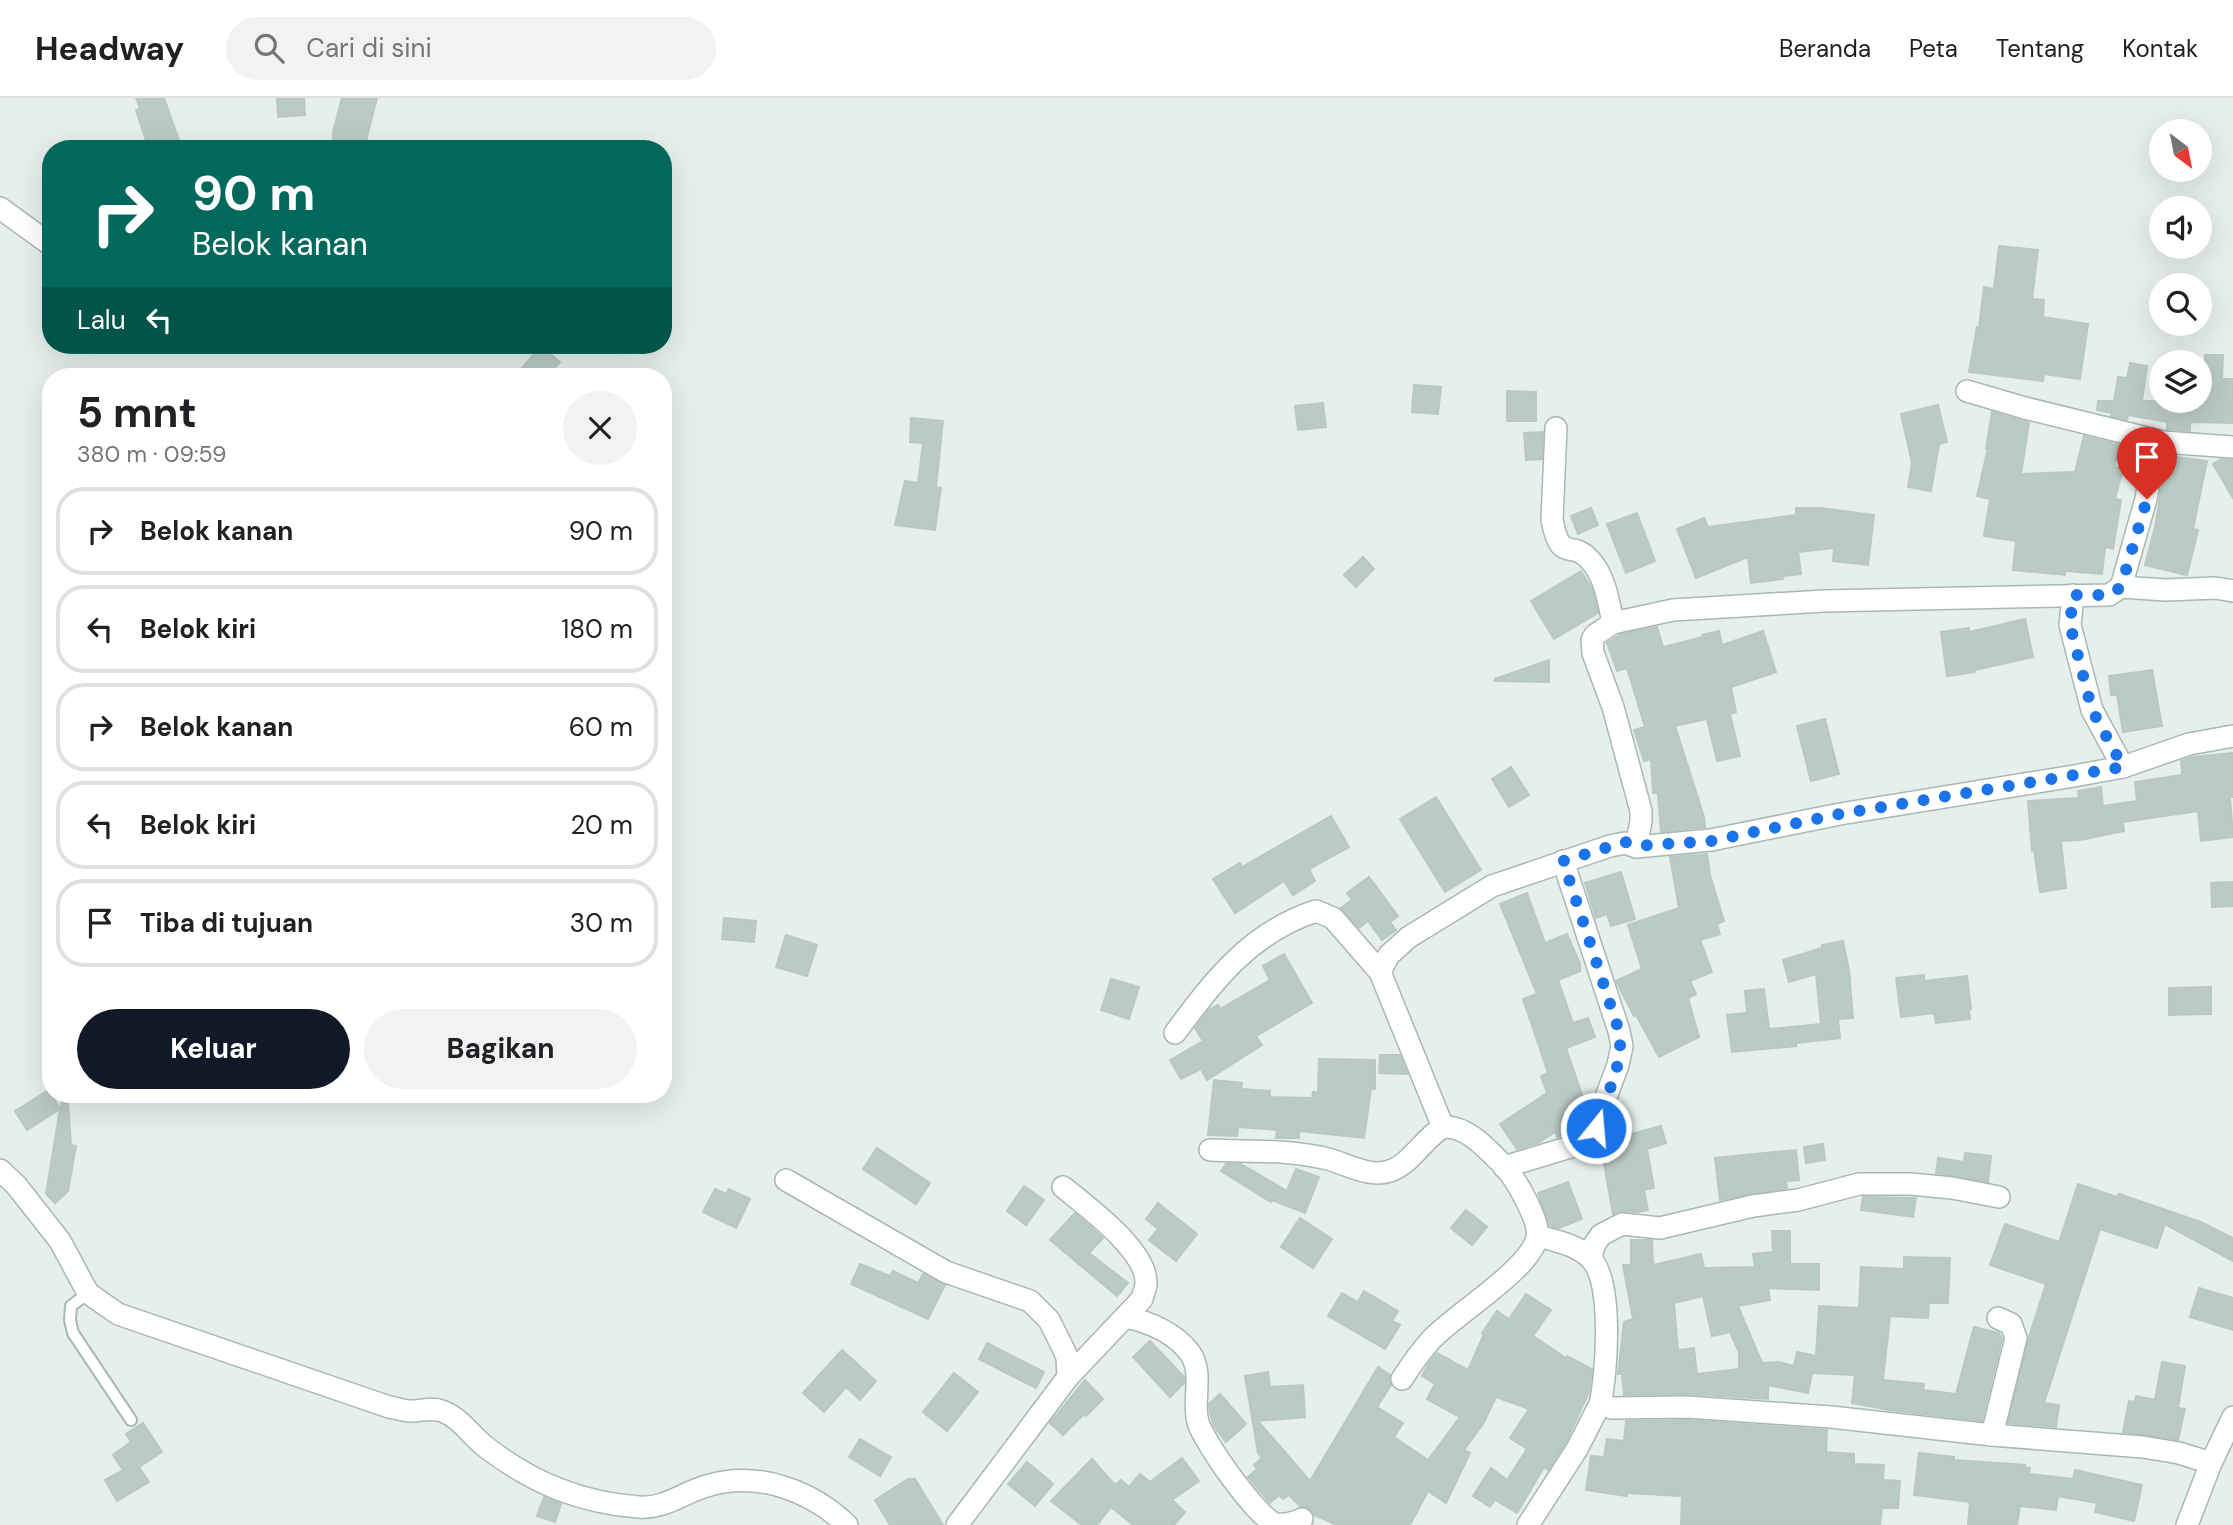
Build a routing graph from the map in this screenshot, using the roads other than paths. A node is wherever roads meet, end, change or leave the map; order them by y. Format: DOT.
graph roads {
  1 [pos="0,208"];
  2 [pos="42,238"];
  3 [pos="1967,391"];
  4 [pos="1556,428"];
  5 [pos="2163,442"];
  6 [pos="2233,447"];
  7 [pos="2121,587"];
  8 [pos="2233,591"];
  9 [pos="2073,595"];
  10 [pos="1613,623"];
  11 [pos="2233,736"];
  12 [pos="2123,767"];
  13 [pos="1636,846"];
  14 [pos="1563,861"];
  15 [pos="1380,972"];
  16 [pos="1175,1032"];
  17 [pos="1443,1127"];
  18 [pos="1210,1150"];
  19 [pos="1504,1167"];
  20 [pos="0,1170"];
  21 [pos="786,1180"];
  22 [pos="1063,1187"];
  23 [pos="1999,1197"];
  24 [pos="1538,1236"];
  25 [pos="1591,1259"];
  26 [pos="88,1293"];
  27 [pos="1126,1317"];
  28 [pos="1998,1318"];
  29 [pos="1068,1377"];
  30 [pos="1402,1379"];
  31 [pos="1600,1404"];
  32 [pos="2233,1417"];
  33 [pos="131,1420"];
  34 [pos="1992,1435"];
  35 [pos="2210,1463"];
  36 [pos="1302,1519"];
  37 [pos="847,1525"];
  38 [pos="957,1525"];
  39 [pos="1528,1525"];
  40 [pos="2187,1525"];
  1 -- 2 [label="street"];
  3 -- 5 [label="street"];
  4 -- 10 [label="street"];
  5 -- 6 [label="street"];
  5 -- 7 [label="street"];
  7 -- 8 [label="street"];
  7 -- 9 [label="street"];
  9 -- 10 [label="street"];
  9 -- 12 [label="street"];
  10 -- 13 [label="street"];
  11 -- 12 [label="street"];
  12 -- 13 [label="street"];
  13 -- 14 [label="street"];
  14 -- 15 [label="street"];
  14 -- 19 [label="street"];
  15 -- 16 [label="street"];
  15 -- 17 [label="street"];
  17 -- 18 [label="street"];
  17 -- 19 [label="street"];
  19 -- 24 [label="street"];
  20 -- 26 [label="street"];
  21 -- 29 [label="street"];
  22 -- 27 [label="street"];
  23 -- 25 [label="street"];
  24 -- 25 [label="street"];
  24 -- 30 [label="street"];
  25 -- 31 [label="street"];
  26 -- 33 [label="lane"];
  26 -- 37 [label="street"];
  27 -- 29 [label="street"];
  27 -- 36 [label="street"];
  28 -- 34 [label="street"];
  29 -- 38 [label="street"];
  31 -- 34 [label="street"];
  31 -- 39 [label="street"];
  32 -- 35 [label="street"];
  34 -- 35 [label="street"];
  35 -- 40 [label="street"];
}
